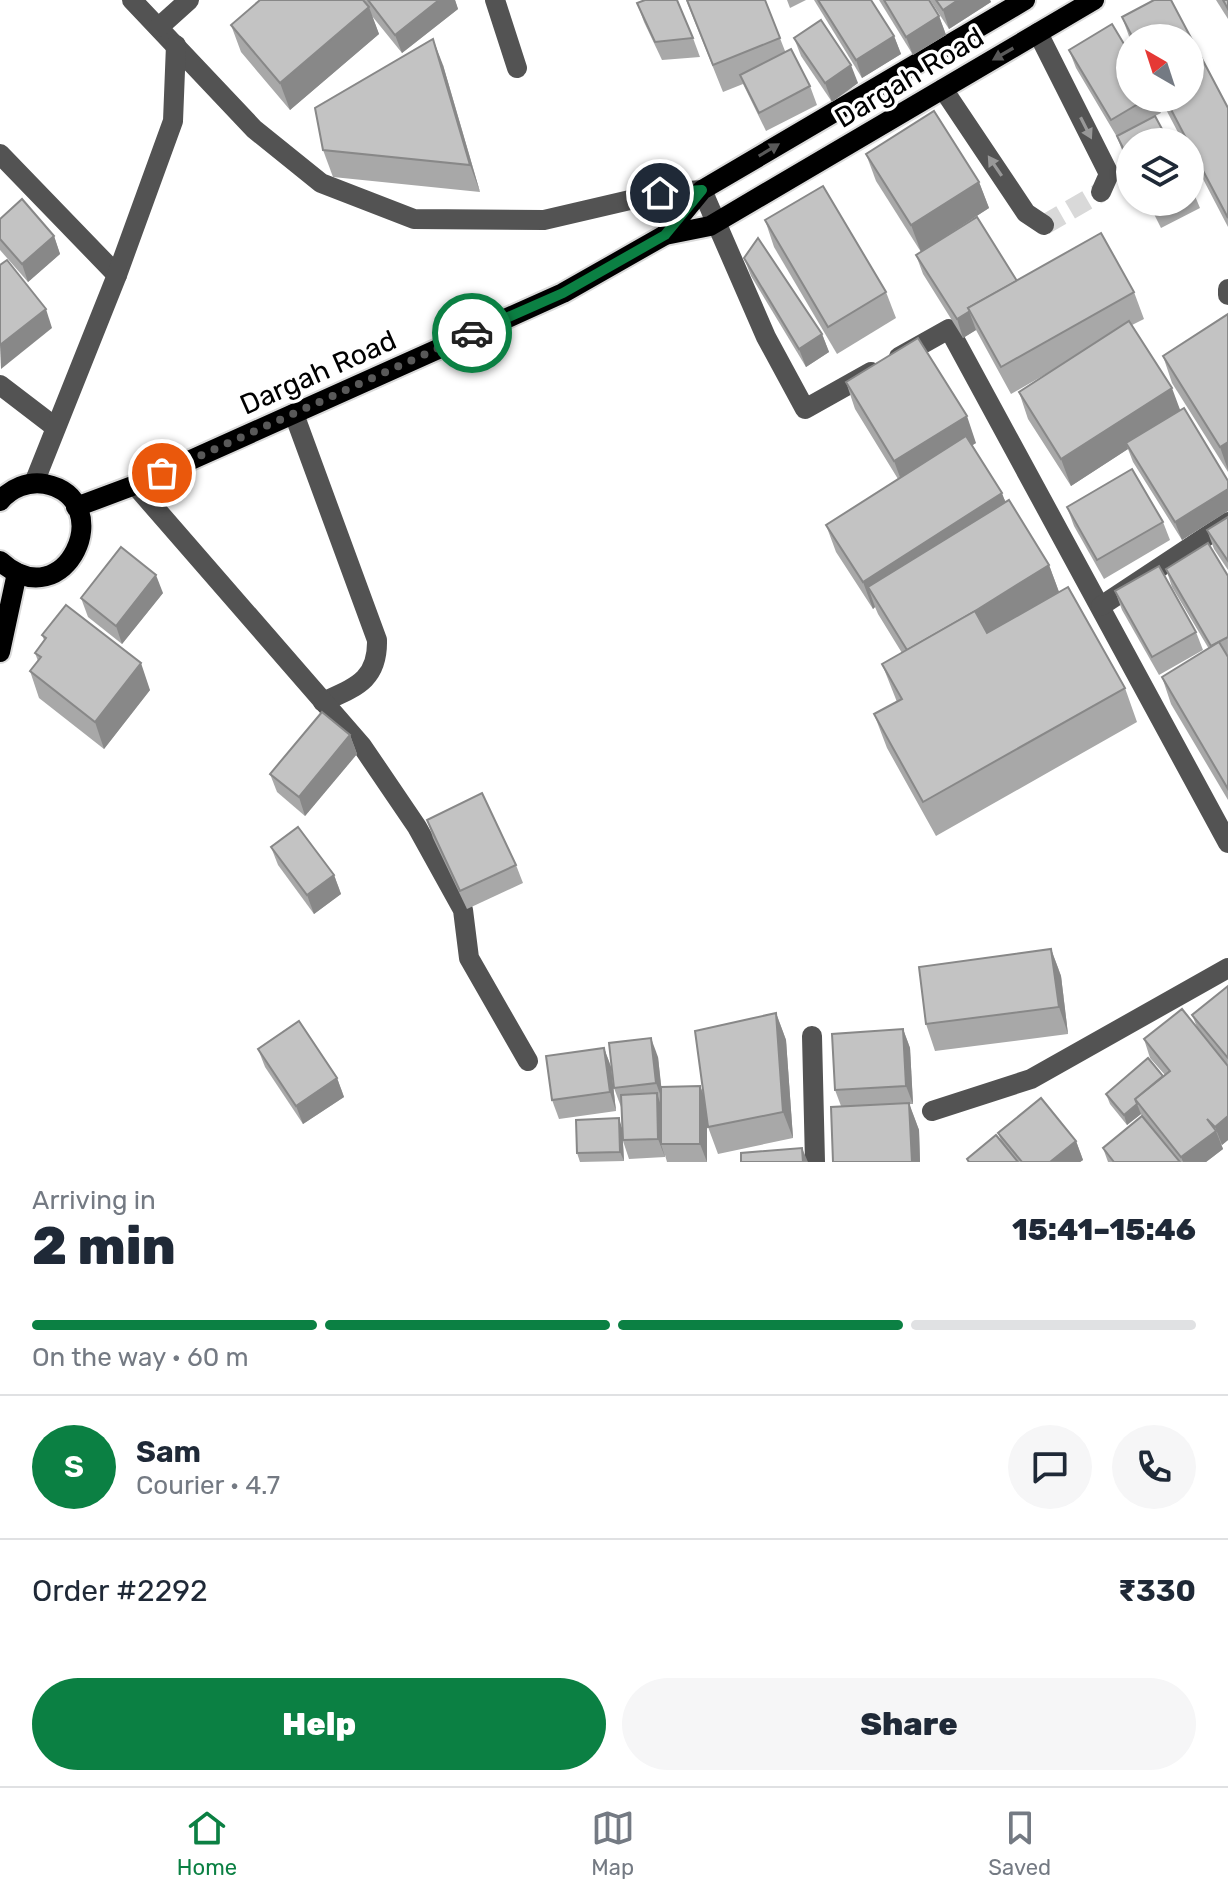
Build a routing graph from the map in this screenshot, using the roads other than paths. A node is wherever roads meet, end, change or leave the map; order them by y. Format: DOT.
graph roads {
  1 [pos="132,0"];
  2 [pos="189,0"];
  3 [pos="495,0"];
  4 [pos="1025,0"];
  5 [pos="1094,0"];
  6 [pos="159,27"];
  7 [pos="1038,33"];
  8 [pos="176,45"];
  9 [pos="517,68"];
  10 [pos="943,89"];
  11 [pos="0,154"];
  12 [pos="702,190"];
  13 [pos="1101,192"];
  14 [pos="716,223"];
  15 [pos="1044,225"];
  16 [pos="665,235"];
  17 [pos="117,275"];
  18 [pos="0,385"];
  19 [pos="294,414"];
  20 [pos="55,427"];
  21 [pos="34,483"];
  22 [pos="135,485"];
  23 [pos="0,501"];
  24 [pos="76,507"];
  25 [pos="1228,522"];
  26 [pos="0,561"];
  27 [pos="17,573"];
  28 [pos="1101,606"];
  29 [pos="0,652"];
  30 [pos="323,702"];
  31 [pos="1228,843"];
  32 [pos="1228,968"];
  33 [pos="812,1036"];
  34 [pos="528,1061"];
  35 [pos="932,1111"];
  36 [pos="815,1162"];
  1 -- 6 [label="street"];
  2 -- 6 [label="street"];
  3 -- 9 [label="street"];
  12 -- 4 [label="main road, Dargah Road, one-way"];
  5 -- 7 [label="main road, Dargah Road"];
  6 -- 8 [label="street"];
  7 -- 10 [label="main road, Dargah Road, one-way"];
  7 -- 13 [label="street, one-way"];
  8 -- 12 [label="street"];
  8 -- 17 [label="street"];
  10 -- 14 [label="main road, Dargah Road"];
  15 -- 10 [label="street, one-way"];
  11 -- 17 [label="street"];
  12 -- 14 [label="street"];
  12 -- 16 [label="main road, Dargah Road"];
  14 -- 16 [label="main road, Dargah Road"];
  14 -- 28 [label="street"];
  16 -- 19 [label="main road, Dargah Road"];
  17 -- 20 [label="street"];
  18 -- 20 [label="street"];
  19 -- 22 [label="main road, Dargah Road"];
  19 -- 30 [label="street"];
  20 -- 21 [label="street"];
  21 -- 23 [label="main road"];
  21 -- 24 [label="main road"];
  22 -- 24 [label="main road, Dargah Road"];
  22 -- 30 [label="street"];
  24 -- 27 [label="main road"];
  25 -- 28 [label="street"];
  26 -- 27 [label="main road"];
  27 -- 29 [label="main road"];
  28 -- 31 [label="street"];
  30 -- 34 [label="street"];
  32 -- 35 [label="street"];
  33 -- 36 [label="street"];
}
